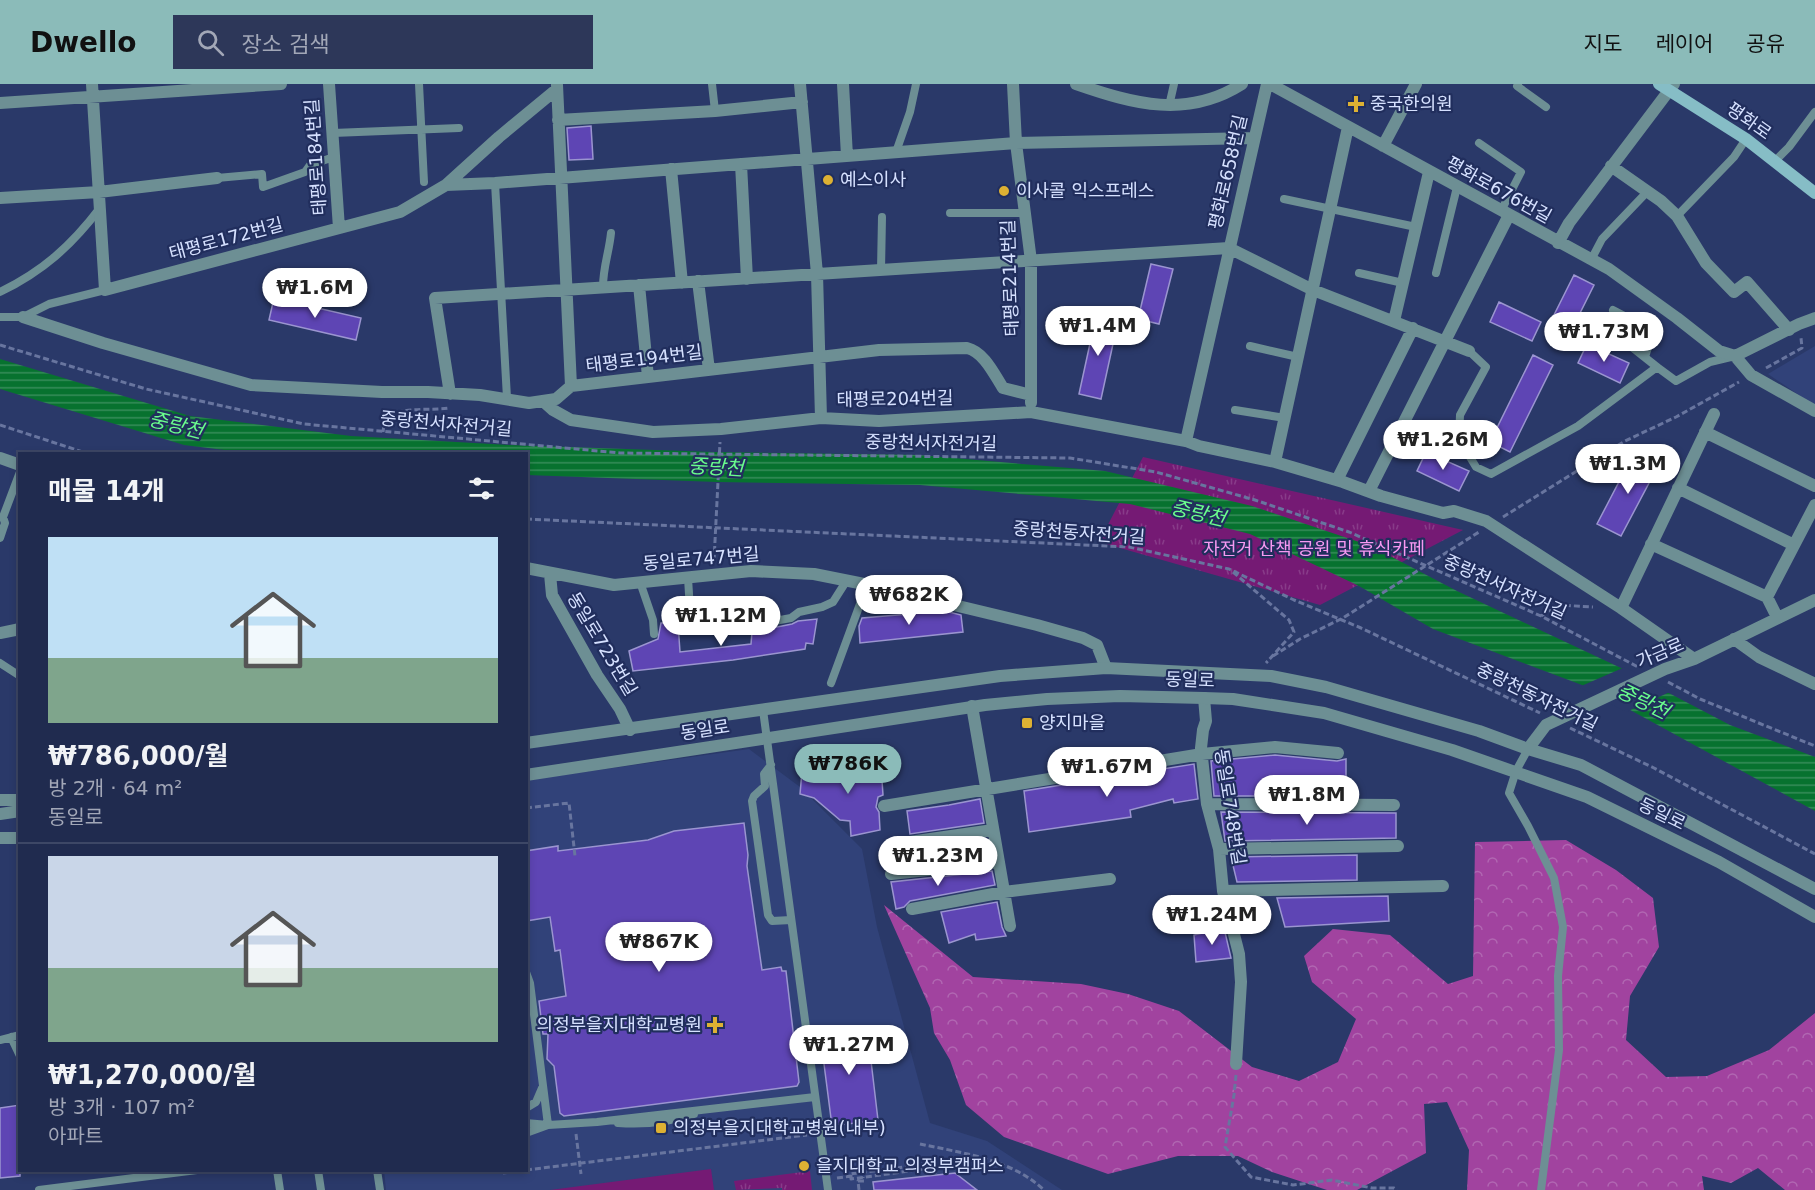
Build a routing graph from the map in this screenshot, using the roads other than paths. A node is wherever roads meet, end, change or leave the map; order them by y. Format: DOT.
graph roads {
  1 [pos="281,84"];
  2 [pos="329,84"];
  3 [pos="418,84"];
  4 [pos="712,84"];
  5 [pos="801,84"];
  6 [pos="843,84"];
  7 [pos="916,84"];
  8 [pos="1013,84"];
  9 [pos="1076,84"];
  10 [pos="1174,84"];
  11 [pos="1242,84"];
  12 [pos="1268,84"];
  13 [pos="1416,84"];
  14 [pos="1518,84"];
  15 [pos="1659,84"];
  16 [pos="557,86"];
  17 [pos="1672,87"];
  18 [pos="1107,88"];
  19 [pos="92,90"];
  20 [pos="802,102"];
  21 [pos="0,103"];
  22 [pos="1169,106"];
  23 [pos="1546,107"];
  24 [pos="715,111"];
  25 [pos="1815,112"];
  26 [pos="558,120"];
  27 [pos="1348,127"];
  28 [pos="459,128"];
  29 [pos="421,130"];
  30 [pos="333,133"];
  31 [pos="1254,138"];
  32 [pos="1746,139"];
  33 [pos="1016,143"];
  34 [pos="1479,143"];
  35 [pos="1383,146"];
  36 [pos="896,153"];
  37 [pos="848,156"];
  38 [pos="334,157"];
  39 [pos="806,159"];
  40 [pos="1775,161"];
  41 [pos="741,164"];
  42 [pos="1611,166"];
  43 [pos="671,169"];
  44 [pos="1429,172"];
  45 [pos="561,177"];
  46 [pos="217,178"];
  47 [pos="424,182"];
  48 [pos="495,183"];
  49 [pos="446,185"];
  50 [pos="1456,187"];
  51 [pos="99,192"];
  52 [pos="1647,192"];
  53 [pos="1815,193"];
  54 [pos="0,198"];
  55 [pos="1284,199"];
  56 [pos="100,208"];
  57 [pos="1330,209"];
  58 [pos="950,213"];
  59 [pos="1025,213"];
  60 [pos="1505,213"];
  61 [pos="1677,216"];
  62 [pos="882,217"];
  63 [pos="1416,227"];
  64 [pos="339,228"];
  65 [pos="611,233"];
  66 [pos="1558,243"];
  67 [pos="1229,248"];
  68 [pos="1591,260"];
  69 [pos="1031,261"];
  70 [pos="880,270"];
  71 [pos="1359,273"];
  72 [pos="1436,273"];
  73 [pos="817,274"];
  74 [pos="747,279"];
  75 [pos="698,281"];
  76 [pos="682,283"];
  77 [pos="1403,283"];
  78 [pos="639,285"];
  79 [pos="603,287"];
  80 [pos="1,290"];
  81 [pos="105,290"];
  82 [pos="567,290"];
  83 [pos="1312,290"];
  84 [pos="501,294"];
  85 [pos="1613,310"];
  86 [pos="0,317"];
  87 [pos="23,317"];
  88 [pos="1815,318"];
  89 [pos="1394,321"];
  90 [pos="1794,327"];
  91 [pos="1413,328"];
  92 [pos="1598,330"];
  93 [pos="1445,340"];
  94 [pos="1250,346"];
  95 [pos="1469,351"];
  96 [pos="1735,356"];
  97 [pos="820,357"];
  98 [pos="1298,357"];
  99 [pos="1645,357"];
  100 [pos="1657,367"];
  101 [pos="709,370"];
  102 [pos="648,377"];
  103 [pos="572,386"];
  104 [pos="450,394"];
  105 [pos="1030,395"];
  106 [pos="507,399"];
  107 [pos="543,400"];
  108 [pos="1235,410"];
  109 [pos="1815,411"];
  110 [pos="1031,412"];
  111 [pos="1713,414"];
  112 [pos="821,418"];
  113 [pos="1285,418"];
  114 [pos="1705,432"];
  115 [pos="1186,441"];
  116 [pos="0,458"];
  117 [pos="1275,462"];
  118 [pos="18,464"];
  119 [pos="18,477"];
  120 [pos="1337,480"];
  121 [pos="1815,486"];
  122 [pos="1678,488"];
  123 [pos="1369,491"];
  124 [pos="1815,505"];
  125 [pos="0,538"];
  126 [pos="1651,544"];
  127 [pos="1794,545"];
  128 [pos="528,568"];
  129 [pos="550,574"];
  130 [pos="688,578"];
  131 [pos="847,579"];
  132 [pos="640,582"];
  133 [pos="867,585"];
  134 [pos="1767,597"];
  135 [pos="1815,600"];
  136 [pos="1621,608"];
  137 [pos="1777,617"];
  138 [pos="18,630"];
  139 [pos="0,633"];
  140 [pos="654,634"];
  141 [pos="1734,639"];
  142 [pos="1694,659"];
  143 [pos="0,663"];
  144 [pos="1106,668"];
  145 [pos="18,675"];
  146 [pos="831,683"];
  147 [pos="1815,684"];
  148 [pos="1204,698"];
  149 [pos="972,706"];
  150 [pos="763,710"];
  151 [pos="630,730"];
  152 [pos="767,738"];
  153 [pos="528,743"];
  154 [pos="1527,749"];
  155 [pos="1338,753"];
  156 [pos="1202,754"];
  157 [pos="771,765"];
  158 [pos="1516,771"];
  159 [pos="528,775"];
  160 [pos="986,789"];
  161 [pos="0,800"];
  162 [pos="18,800"];
  163 [pos="1207,804"];
  164 [pos="1394,805"];
  165 [pos="884,807"];
  166 [pos="18,811"];
  167 [pos="0,814"];
  168 [pos="993,830"];
  169 [pos="17,838"];
  170 [pos="0,840"];
  171 [pos="896,844"];
  172 [pos="1398,846"];
  173 [pos="1219,849"];
  174 [pos="999,862"];
  175 [pos="891,874"];
  176 [pos="1110,879"];
  177 [pos="1443,886"];
  178 [pos="1815,890"];
  179 [pos="1223,891"];
  180 [pos="1004,892"];
  181 [pos="912,909"];
  182 [pos="1815,917"];
  183 [pos="791,920"];
  184 [pos="1010,926"];
  185 [pos="528,977"];
  186 [pos="15,1036"];
  187 [pos="0,1040"];
  188 [pos="1236,1064"];
  189 [pos="543,1083"];
  190 [pos="815,1097"];
  191 [pos="528,1107"];
  192 [pos="528,1123"];
  193 [pos="548,1125"];
  194 [pos="528,1132"];
  195 [pos="181,1172"];
  196 [pos="277,1172"];
  197 [pos="318,1172"];
  198 [pos="377,1172"];
  199 [pos="39,1190"];
  200 [pos="280,1190"];
  201 [pos="321,1190"];
  202 [pos="380,1190"];
  203 [pos="828,1190"];
  204 [pos="1541,1190"];
  1 -- 19 [label="street"];
  2 -- 30 [label="street, 태평로184번길"];
  3 -- 29 [label="lane"];
  4 -- 24 [label="lane"];
  5 -- 20 [label="street, 태평로204번길"];
  6 -- 37 [label="street"];
  7 -- 36 [label="lane"];
  8 -- 33 [label="street, 태평로214번길"];
  9 -- 18 [label="street"];
  10 -- 22 [label="lane"];
  11 -- 22 [label="street"];
  12 -- 27 [label="street, 평화로676번길"];
  12 -- 31 [label="street, 평화로658번길"];
  13 -- 35 [label="street"];
  14 -- 23 [label="lane"];
  15 -- 17 [label="main road, 평화로"];
  16 -- 26 [label="street, 태평로194번길"];
  16 -- 49 [label="street"];
  17 -- 32 [label="main road, 평화로"];
  17 -- 42 [label="street, 평화로676번길"];
  18 -- 22 [label="street"];
  19 -- 21 [label="street"];
  19 -- 51 [label="street"];
  20 -- 24 [label="street"];
  20 -- 39 [label="street, 태평로204번길"];
  24 -- 26 [label="street"];
  25 -- 40 [label="lane"];
  26 -- 45 [label="street, 태평로194번길"];
  27 -- 35 [label="street, 평화로676번길"];
  27 -- 57 [label="street"];
  28 -- 29 [label="lane"];
  29 -- 30 [label="lane"];
  29 -- 47 [label="lane"];
  30 -- 38 [label="street, 태평로184번길"];
  31 -- 33 [label="street"];
  31 -- 67 [label="street, 평화로658번길"];
  32 -- 40 [label="main road, 평화로"];
  32 -- 61 [label="lane"];
  33 -- 36 [label="street"];
  33 -- 59 [label="street, 태평로214번길"];
  34 -- 60 [label="lane"];
  35 -- 44 [label="street, 평화로676번길"];
  36 -- 37 [label="street"];
  37 -- 39 [label="street"];
  38 -- 46 [label="lane"];
  38 -- 64 [label="street, 태평로184번길"];
  39 -- 41 [label="street"];
  39 -- 73 [label="street, 태평로204번길"];
  40 -- 53 [label="main road, 평화로"];
  41 -- 43 [label="street"];
  41 -- 74 [label="street"];
  42 -- 52 [label="street"];
  42 -- 66 [label="street, 평화로676번길"];
  43 -- 45 [label="street"];
  43 -- 76 [label="street"];
  44 -- 50 [label="street, 평화로676번길"];
  44 -- 63 [label="street"];
  45 -- 48 [label="street"];
  45 -- 82 [label="street, 태평로194번길"];
  46 -- 51 [label="street"];
  48 -- 49 [label="street"];
  48 -- 84 [label="lane"];
  49 -- 64 [label="street, 태평로172번길"];
  50 -- 60 [label="street, 평화로676번길"];
  50 -- 72 [label="lane"];
  51 -- 54 [label="street"];
  51 -- 56 [label="street"];
  52 -- 61 [label="street"];
  52 -- 68 [label="lane"];
  55 -- 57 [label="lane"];
  56 -- 80 [label="lane"];
  56 -- 81 [label="street"];
  57 -- 63 [label="lane"];
  57 -- 83 [label="street"];
  58 -- 59 [label="lane"];
  59 -- 69 [label="street, 태평로214번길"];
  60 -- 66 [label="street, 평화로676번길"];
  60 -- 93 [label="street"];
  61 -- 90 [label="street"];
  62 -- 70 [label="lane"];
  63 -- 77 [label="street"];
  64 -- 81 [label="street, 태평로172번길"];
  65 -- 79 [label="lane"];
  66 -- 68 [label="street"];
  67 -- 69 [label="street"];
  67 -- 83 [label="street, 평화로658번길"];
  67 -- 115 [label="street"];
  68 -- 96 [label="street"];
  69 -- 70 [label="street"];
  69 -- 105 [label="street, 태평로214번길"];
  70 -- 73 [label="street"];
  71 -- 77 [label="lane"];
  73 -- 74 [label="street"];
  73 -- 97 [label="street, 태평로204번길"];
  74 -- 75 [label="street"];
  75 -- 76 [label="street"];
  75 -- 101 [label="street"];
  76 -- 78 [label="street"];
  77 -- 89 [label="street"];
  78 -- 79 [label="street"];
  78 -- 102 [label="street"];
  79 -- 82 [label="street"];
  81 -- 87 [label="lane"];
  82 -- 84 [label="street"];
  82 -- 103 [label="street, 태평로194번길"];
  83 -- 89 [label="street, 평화로658번길"];
  83 -- 98 [label="street"];
  84 -- 104 [label="street"];
  84 -- 106 [label="lane"];
  85 -- 99 [label="lane"];
  86 -- 87 [label="lane"];
  87 -- 104 [label="street"];
  88 -- 90 [label="street"];
  89 -- 91 [label="street, 평화로658번길"];
  90 -- 96 [label="street"];
  91 -- 93 [label="street, 평화로658번길"];
  91 -- 120 [label="street"];
  92 -- 99 [label="lane"];
  93 -- 95 [label="street, 평화로658번길"];
  93 -- 123 [label="street"];
  94 -- 98 [label="lane"];
  95 -- 100 [label="lane"];
  96 -- 100 [label="lane"];
  96 -- 109 [label="street"];
  97 -- 101 [label="street, 태평로194번길"];
  97 -- 105 [label="street"];
  97 -- 112 [label="street, 태평로204번길"];
  98 -- 113 [label="street"];
  99 -- 100 [label="lane"];
  101 -- 102 [label="street, 태평로194번길"];
  102 -- 103 [label="street, 태평로194번길"];
  103 -- 107 [label="street"];
  104 -- 106 [label="street"];
  105 -- 110 [label="street, 태평로214번길"];
  106 -- 107 [label="street"];
  107 -- 112 [label="street"];
  108 -- 113 [label="lane"];
  110 -- 112 [label="street, 태평로204번길"];
  110 -- 115 [label="street, 태평로204번길"];
  111 -- 114 [label="street"];
  113 -- 117 [label="street"];
  114 -- 121 [label="street"];
  114 -- 122 [label="street"];
  115 -- 117 [label="street, 태평로204번길"];
  116 -- 118 [label="street"];
  117 -- 120 [label="street, 태평로204번길"];
  119 -- 125 [label="lane"];
  120 -- 123 [label="street, 태평로204번길"];
  122 -- 126 [label="street"];
  122 -- 127 [label="street"];
  123 -- 136 [label="street, 태평로204번길"];
  124 -- 127 [label="street"];
  126 -- 134 [label="street"];
  126 -- 136 [label="street"];
  127 -- 134 [label="street"];
  128 -- 129 [label="street, 동일로747번길"];
  129 -- 132 [label="street, 동일로747번길"];
  129 -- 151 [label="street, 동일로723번길"];
  130 -- 131 [label="street, 동일로747번길"];
  130 -- 131 [label="lane"];
  130 -- 132 [label="street, 동일로747번길"];
  131 -- 133 [label="street, 동일로747번길"];
  132 -- 140 [label="lane"];
  133 -- 144 [label="street, 동일로747번길"];
  133 -- 146 [label="lane"];
  134 -- 137 [label="street"];
  135 -- 137 [label="street, 가금로"];
  136 -- 142 [label="street, 태평로204번길"];
  137 -- 141 [label="street, 가금로"];
  138 -- 139 [label="street"];
  141 -- 142 [label="street, 가금로"];
  141 -- 147 [label="street"];
  142 -- 154 [label="street, 가금로"];
  143 -- 145 [label="lane"];
  144 -- 150 [label="street, 동일로"];
  144 -- 154 [label="street, 동일로"];
  148 -- 149 [label="street, 동일로"];
  148 -- 156 [label="street, 동일로748번길"];
  148 -- 158 [label="street, 동일로"];
  149 -- 152 [label="street, 동일로"];
  149 -- 160 [label="street"];
  150 -- 151 [label="street, 동일로"];
  150 -- 152 [label="lane"];
  151 -- 153 [label="street, 동일로"];
  152 -- 157 [label="lane"];
  152 -- 159 [label="street, 동일로"];
  154 -- 158 [label="lane"];
  154 -- 178 [label="street, 동일로"];
  155 -- 156 [label="street"];
  156 -- 160 [label="street"];
  156 -- 163 [label="street, 동일로748번길"];
  157 -- 183 [label="lane"];
  157 -- 183 [label="lane"];
  158 -- 182 [label="street, 동일로"];
  158 -- 204 [label="lane"];
  160 -- 165 [label="street"];
  160 -- 168 [label="street"];
  161 -- 162 [label="street"];
  163 -- 164 [label="street"];
  163 -- 173 [label="street, 동일로748번길"];
  166 -- 167 [label="street"];
  168 -- 171 [label="street"];
  168 -- 174 [label="street"];
  169 -- 170 [label="street"];
  172 -- 173 [label="street"];
  173 -- 179 [label="street, 동일로748번길"];
  174 -- 175 [label="street"];
  174 -- 180 [label="street"];
  176 -- 180 [label="street"];
  177 -- 179 [label="street"];
  179 -- 188 [label="street, 동일로748번길"];
  180 -- 181 [label="street"];
  180 -- 184 [label="street"];
  183 -- 190 [label="lane"];
  185 -- 189 [label="lane"];
  186 -- 187 [label="lane"];
  189 -- 191 [label="lane"];
  189 -- 193 [label="lane"];
  190 -- 193 [label="lane"];
  190 -- 203 [label="lane"];
  192 -- 193 [label="lane"];
  193 -- 194 [label="lane"];
  195 -- 199 [label="lane"];
  196 -- 200 [label="lane"];
  197 -- 201 [label="lane"];
  198 -- 202 [label="lane"];
}
